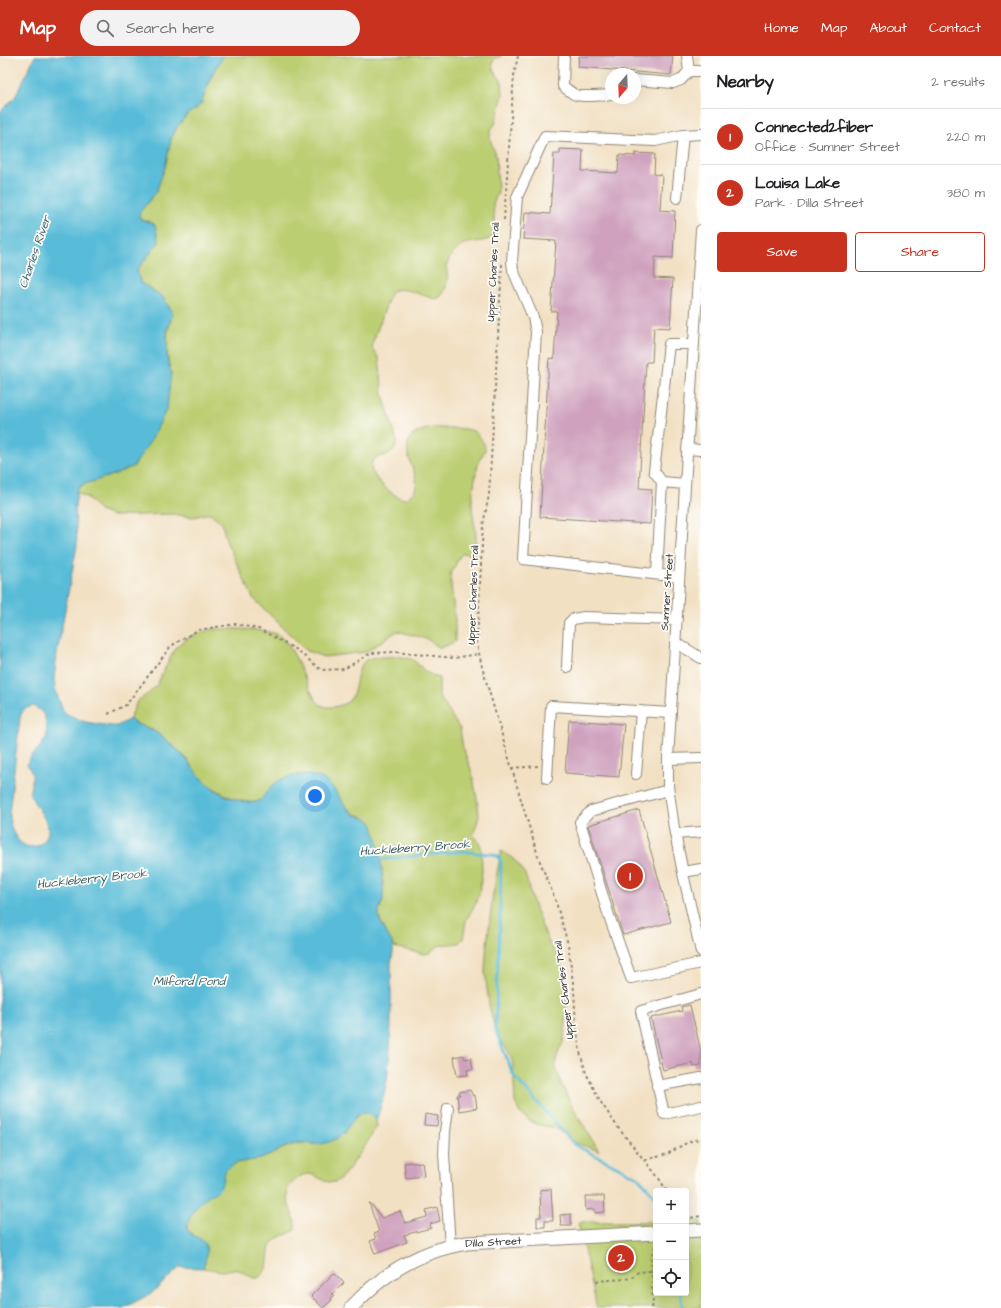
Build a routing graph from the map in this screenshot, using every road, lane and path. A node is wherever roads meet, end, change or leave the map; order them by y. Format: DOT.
graph roads {
  1 [pos="518,56"];
  2 [pos="564,56"];
  3 [pos="687,56"];
  4 [pos="689,70"];
  5 [pos="701,71"];
  6 [pos="641,80"];
  7 [pos="605,94"];
  8 [pos="701,134"];
  9 [pos="683,135"];
  10 [pos="677,198"];
  11 [pos="504,223"];
  12 [pos="701,230"];
  13 [pos="701,239"];
  14 [pos="502,262"];
  15 [pos="698,330"];
  16 [pos="694,344"];
  17 [pos="687,449"];
  18 [pos="701,450"];
  19 [pos="662,482"];
  20 [pos="685,484"];
  21 [pos="657,574"];
  22 [pos="680,577"];
  23 [pos="677,620"];
  24 [pos="675,642"];
  25 [pos="479,654"];
  26 [pos="701,658"];
  27 [pos="567,667"];
  28 [pos="641,711"];
  29 [pos="671,713"];
  30 [pos="108,714"];
  31 [pos="701,758"];
  32 [pos="668,759"];
  33 [pos="548,766"];
  34 [pos="512,768"];
  35 [pos="636,774"];
  36 [pos="547,778"];
  37 [pos="668,790"];
  38 [pos="701,832"];
  39 [pos="675,834"];
  40 [pos="701,869"];
  41 [pos="682,872"];
  42 [pos="701,952"];
  43 [pos="701,963"];
  44 [pos="701,994"];
  45 [pos="701,1078"];
  46 [pos="658,1086"];
  47 [pos="701,1106"];
  48 [pos="448,1108"];
  49 [pos="701,1139"];
  50 [pos="644,1160"];
  51 [pos="665,1188"];
  52 [pos="701,1216"];
  53 [pos="689,1217"];
  54 [pos="701,1230"];
  55 [pos="689,1231"];
  56 [pos="653,1233"];
  57 [pos="450,1246"];
  58 [pos="653,1250"];
  59 [pos="652,1271"];
  60 [pos="596,1281"];
  61 [pos="351,1308"];
  62 [pos="652,1308"];
  1 -- 11 [label="path, Upper Charles Trail"];
  2 -- 7 [label="street"];
  3 -- 4 [label="street"];
  4 -- 5 [label="street"];
  4 -- 6 [label="street"];
  8 -- 9 [label="street"];
  9 -- 10 [label="street"];
  9 -- 21 [label="street"];
  12 -- 13 [label="street, Sumner Street"];
  13 -- 15 [label="street, Sumner Street"];
  14 -- 25 [label="path, Upper Charles Trail"];
  15 -- 16 [label="street, Sumner Street"];
  16 -- 17 [label="street, Sumner Street"];
  16 -- 19 [label="street"];
  17 -- 18 [label="street"];
  17 -- 20 [label="street, Sumner Street"];
  19 -- 20 [label="street"];
  19 -- 21 [label="street"];
  20 -- 22 [label="street, Sumner Street"];
  21 -- 22 [label="street"];
  22 -- 23 [label="street, Sumner Street"];
  23 -- 24 [label="street, Sumner Street"];
  23 -- 27 [label="street"];
  24 -- 26 [label="street"];
  24 -- 29 [label="street, Sumner Street"];
  25 -- 30 [label="path"];
  25 -- 34 [label="path, Upper Charles Trail"];
  28 -- 29 [label="street"];
  28 -- 33 [label="street"];
  28 -- 35 [label="street"];
  29 -- 32 [label="street, Sumner Street"];
  31 -- 32 [label="street"];
  32 -- 37 [label="street, Sumner Street"];
  33 -- 34 [label="path"];
  33 -- 36 [label="street"];
  34 -- 50 [label="path, Upper Charles Trail"];
  37 -- 39 [label="street, Sumner Street"];
  37 -- 43 [label="street"];
  38 -- 39 [label="street"];
  39 -- 41 [label="street, Sumner Street"];
  40 -- 41 [label="street"];
  41 -- 42 [label="street, Sumner Street"];
  44 -- 46 [label="street"];
  45 -- 46 [label="street"];
  46 -- 47 [label="street"];
  48 -- 57 [label="street"];
  49 -- 50 [label="path"];
  50 -- 51 [label="path, Upper Charles Trail"];
  52 -- 53 [label="path"];
  54 -- 55 [label="main road"];
  56 -- 57 [label="main road, Dilla Street"];
  57 -- 61 [label="main road, Dilla Street"];
  58 -- 59 [label="path"];
  59 -- 60 [label="path"];
  59 -- 62 [label="path"];
}
